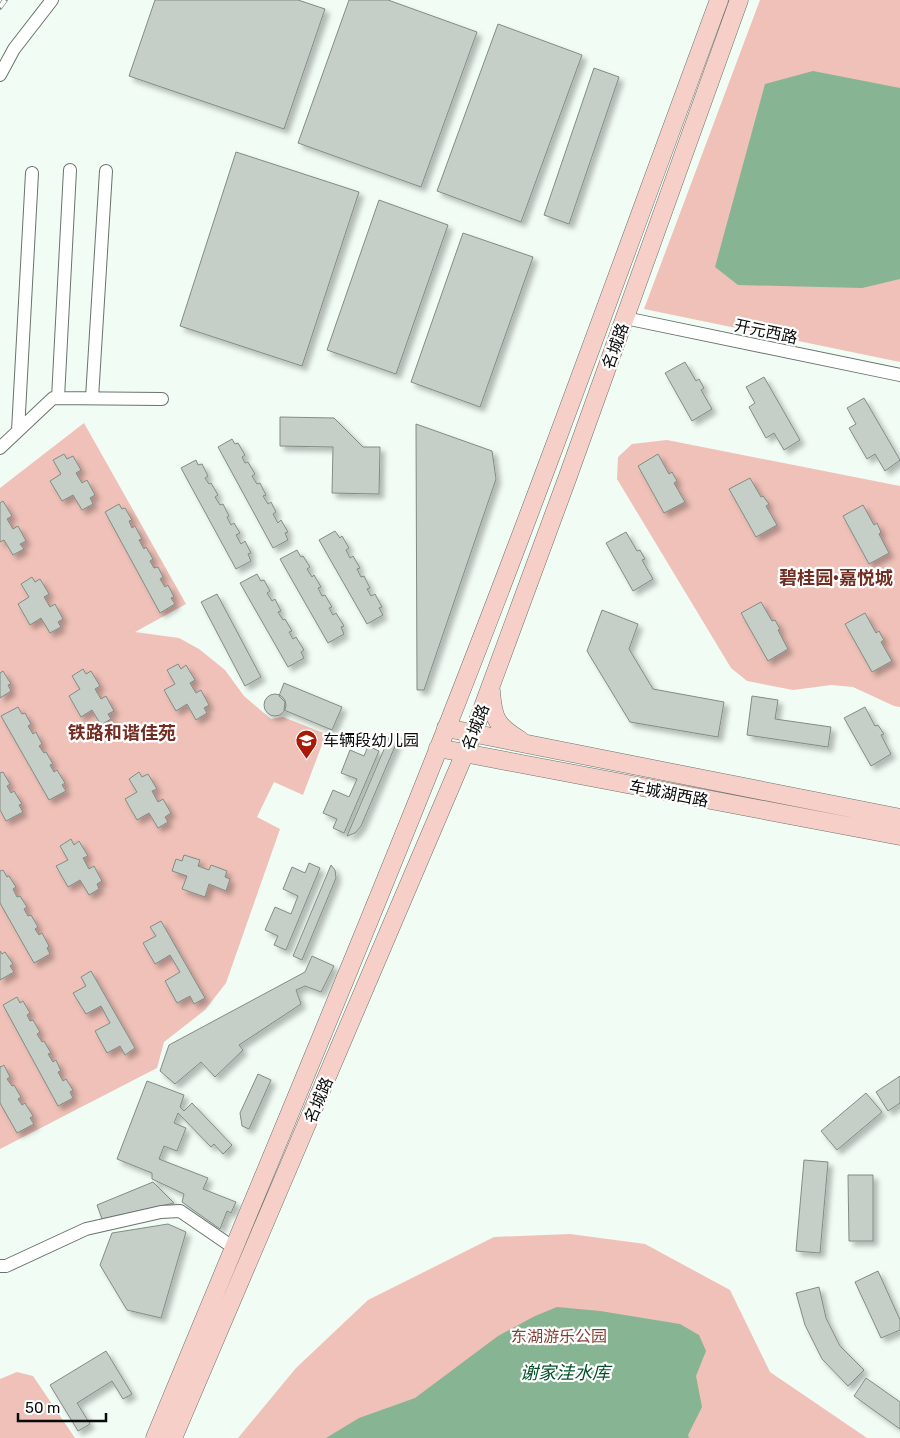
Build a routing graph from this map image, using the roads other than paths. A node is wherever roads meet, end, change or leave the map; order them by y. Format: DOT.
graph roads {
  1 [pos="52,0"];
  2 [pos="718,0"];
  3 [pos="739,0"];
  4 [pos="0,75"];
  5 [pos="70,170"];
  6 [pos="106,171"];
  7 [pos="32,172"];
  8 [pos="625,318"];
  9 [pos="900,375"];
  10 [pos="58,398"];
  11 [pos="92,398"];
  12 [pos="162,400"];
  13 [pos="18,431"];
  14 [pos="0,448"];
  15 [pos="491,685"];
  16 [pos="446,728"];
  17 [pos="473,734"];
  18 [pos="526,745"];
  19 [pos="438,748"];
  20 [pos="465,754"];
  21 [pos="499,761"];
  22 [pos="448,793"];
  23 [pos="900,818"];
  24 [pos="900,836"];
  25 [pos="234,1248"];
  26 [pos="0,1266"];
  27 [pos="155,1438"];
  28 [pos="174,1438"];
  1 -- 4 [label="street"];
  2 -- 16 [label="main road, 名城路"];
  3 -- 8 [label="main road, 名城路"];
  5 -- 10 [label="street"];
  6 -- 11 [label="street"];
  7 -- 13 [label="street"];
  8 -- 9 [label="street, 开元西路"];
  8 -- 15 [label="main road, 名城路"];
  10 -- 11 [label="street"];
  10 -- 13 [label="street"];
  11 -- 12 [label="street"];
  13 -- 14 [label="street"];
  15 -- 17 [label="main road, 名城路"];
  15 -- 18 [label="main road"];
  16 -- 17 [label="main road, 车城湖西路"];
  16 -- 19 [label="main road, 名城路"];
  17 -- 18 [label="main road, 车城湖西路"];
  17 -- 20 [label="main road, 名城路"];
  18 -- 23 [label="main road, 车城湖西路"];
  19 -- 20 [label="main road, 车城湖西路"];
  19 -- 25 [label="main road, 名城路"];
  20 -- 21 [label="main road, 车城湖西路"];
  20 -- 22 [label="main road, 名城路"];
  21 -- 22 [label="main road"];
  21 -- 24 [label="main road, 车城湖西路"];
  22 -- 28 [label="main road, 名城路"];
  25 -- 26 [label="street"];
  25 -- 27 [label="main road, 名城路"];
}
